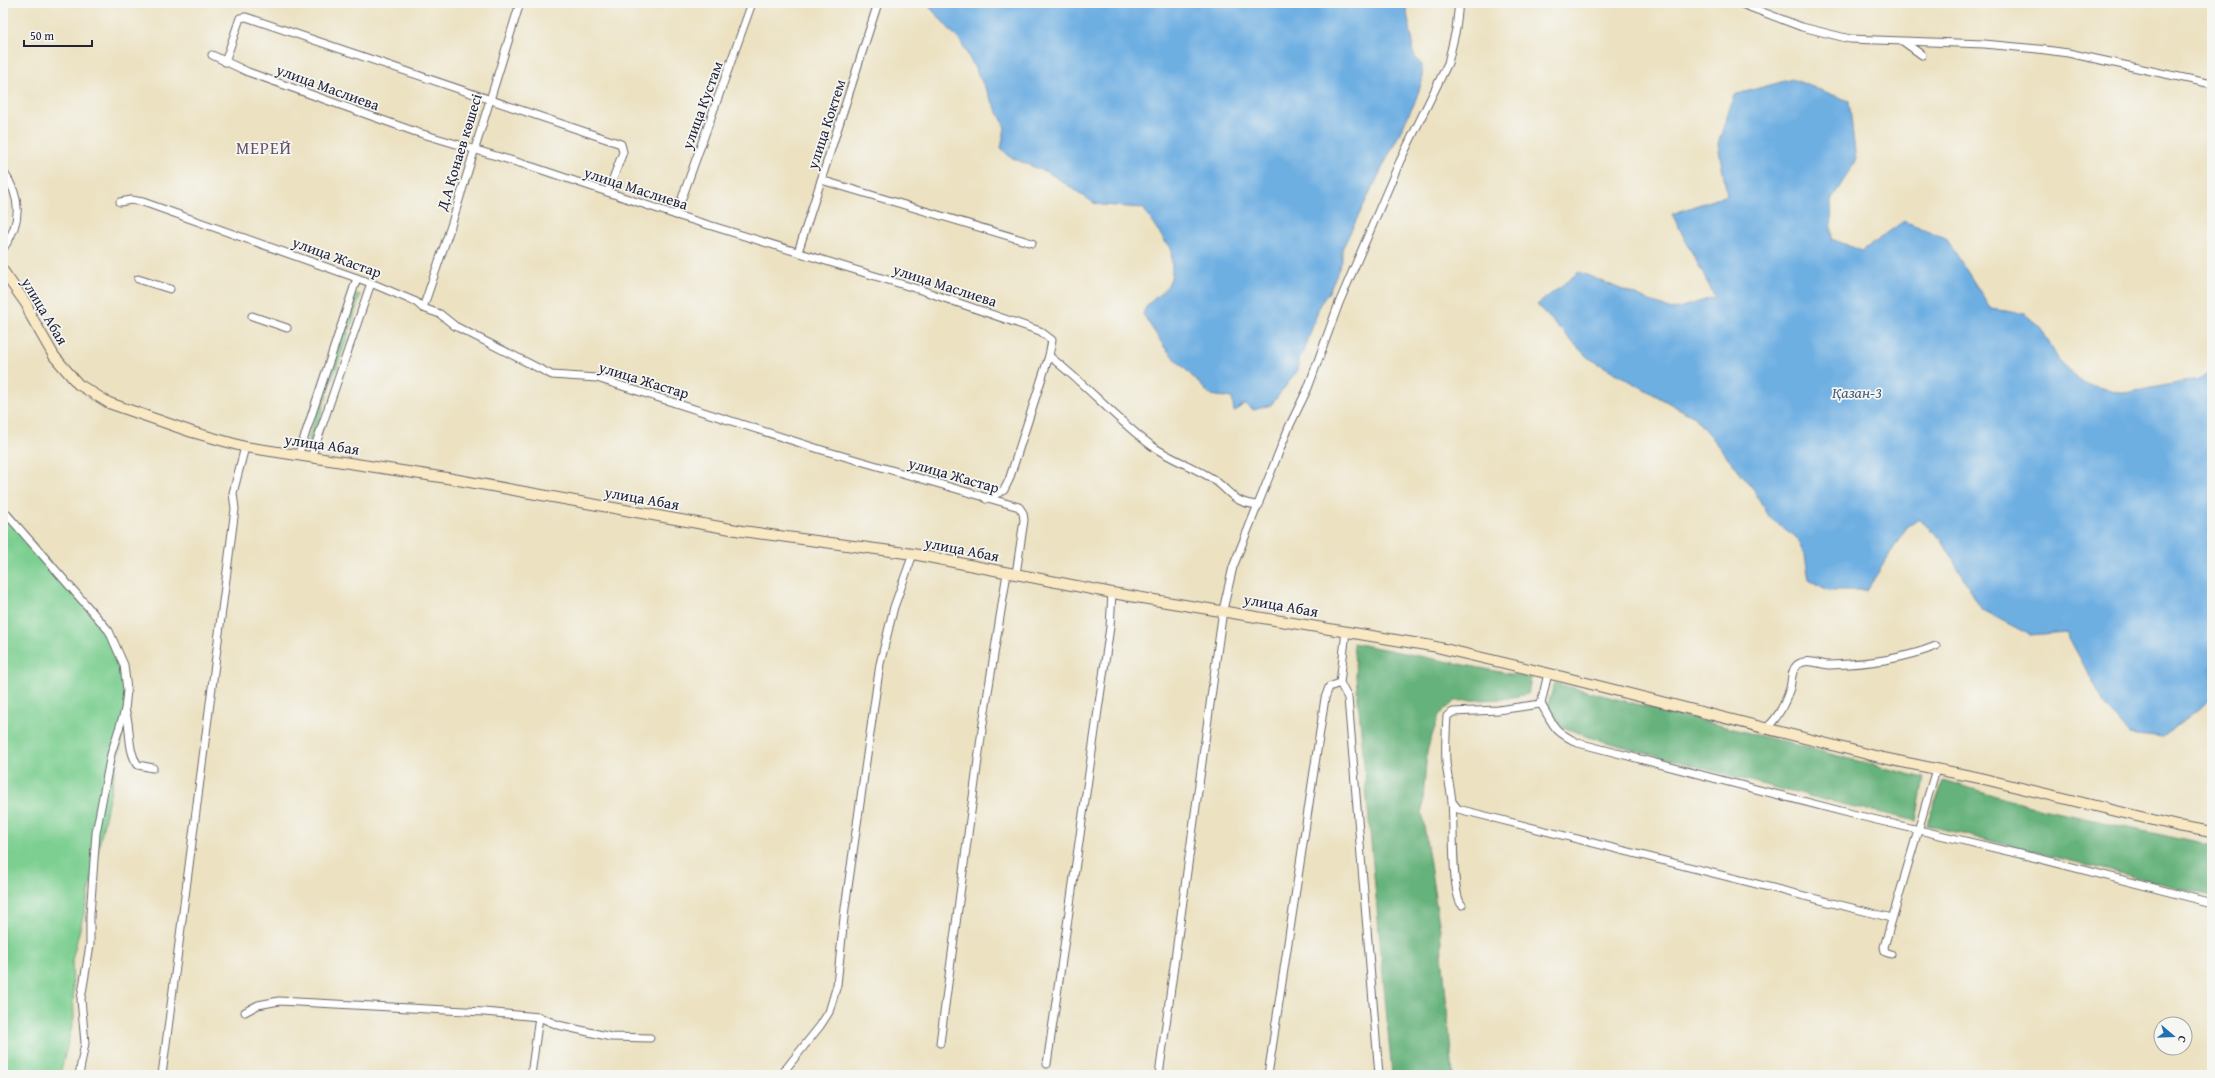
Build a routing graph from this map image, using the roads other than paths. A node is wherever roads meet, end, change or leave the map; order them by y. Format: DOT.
graph roads {
  1 [pos="520,3"];
  2 [pos="752,3"];
  3 [pos="878,3"];
  4 [pos="1459,3"];
  5 [pos="1739,3"];
  6 [pos="1904,42"];
  7 [pos="212,55"];
  8 [pos="1922,55"];
  9 [pos="225,62"];
  10 [pos="2212,84"];
  11 [pos="488,101"];
  12 [pos="473,150"];
  13 [pos="3,171"];
  14 [pos="821,180"];
  15 [pos="608,192"];
  16 [pos="120,202"];
  17 [pos="676,215"];
  18 [pos="1032,243"];
  19 [pos="3,249"];
  20 [pos="798,252"];
  21 [pos="3,271"];
  22 [pos="357,278"];
  23 [pos="138,279"];
  24 [pos="370,283"];
  25 [pos="170,289"];
  26 [pos="423,308"];
  27 [pos="252,316"];
  28 [pos="287,328"];
  29 [pos="1049,356"];
  30 [pos="245,447"];
  31 [pos="298,456"];
  32 [pos="311,458"];
  33 [pos="986,499"];
  34 [pos="1259,505"];
  35 [pos="3,510"];
  36 [pos="913,554"];
  37 [pos="1011,573"];
  38 [pos="1112,593"];
  39 [pos="1223,610"];
  40 [pos="1346,631"];
  41 [pos="1936,646"];
  42 [pos="1548,673"];
  43 [pos="1340,684"];
  44 [pos="1541,704"];
  45 [pos="125,710"];
  46 [pos="1765,729"];
  47 [pos="153,768"];
  48 [pos="1936,769"];
  49 [pos="1453,803"];
  50 [pos="1918,829"];
  51 [pos="2212,832"];
  52 [pos="2212,903"];
  53 [pos="1462,905"];
  54 [pos="1892,918"];
  55 [pos="1891,954"];
  56 [pos="245,1012"];
  57 [pos="539,1017"];
  58 [pos="650,1038"];
  59 [pos="940,1043"];
  60 [pos="1047,1064"];
  61 [pos="79,1075"];
  62 [pos="162,1075"];
  63 [pos="531,1075"];
  64 [pos="781,1075"];
  65 [pos="1159,1075"];
  66 [pos="1268,1075"];
  67 [pos="1379,1075"];
  1 -- 11 [label="street, Д.А Қонаев көшесі"];
  2 -- 17 [label="street, улица Кустам"];
  3 -- 14 [label="street, улица Коктем"];
  4 -- 34 [label="street"];
  5 -- 6 [label="street"];
  6 -- 8 [label="street"];
  6 -- 10 [label="street"];
  7 -- 9 [label="street, улица Маслиева"];
  9 -- 11 [label="street"];
  9 -- 12 [label="street, улица Маслиева"];
  11 -- 12 [label="street, Д.А Қонаев көшесі"];
  11 -- 15 [label="street"];
  12 -- 15 [label="street, улица Маслиева"];
  12 -- 26 [label="street, Д.А Қонаев көшесі"];
  13 -- 19 [label="street"];
  14 -- 18 [label="street"];
  14 -- 20 [label="street, улица Коктем"];
  15 -- 17 [label="street, улица Маслиева"];
  16 -- 22 [label="street, улица Жастар"];
  17 -- 20 [label="street, улица Маслиева"];
  20 -- 29 [label="street, улица Маслиева"];
  21 -- 30 [label="main road, улица Абая"];
  22 -- 24 [label="street, улица Жастар"];
  22 -- 31 [label="street"];
  23 -- 25 [label="street"];
  24 -- 26 [label="street, улица Жастар"];
  24 -- 32 [label="street"];
  26 -- 33 [label="street, улица Жастар"];
  27 -- 28 [label="street"];
  29 -- 33 [label="street"];
  29 -- 34 [label="street"];
  30 -- 31 [label="main road, улица Абая"];
  30 -- 62 [label="street"];
  31 -- 32 [label="main road, улица Абая"];
  32 -- 36 [label="main road, улица Абая"];
  33 -- 37 [label="street, улица Жастар"];
  34 -- 39 [label="street"];
  35 -- 45 [label="street"];
  36 -- 37 [label="main road, улица Абая"];
  36 -- 64 [label="street"];
  37 -- 38 [label="main road, улица Абая"];
  37 -- 59 [label="street, улица Жастар"];
  38 -- 39 [label="main road, улица Абая"];
  38 -- 60 [label="street"];
  39 -- 40 [label="main road, улица Абая"];
  39 -- 65 [label="street"];
  40 -- 42 [label="main road, улица Абая"];
  40 -- 43 [label="street"];
  41 -- 46 [label="street"];
  42 -- 44 [label="street"];
  42 -- 46 [label="main road, улица Абая"];
  43 -- 66 [label="street"];
  43 -- 67 [label="street"];
  44 -- 49 [label="street"];
  44 -- 50 [label="street"];
  45 -- 47 [label="street"];
  45 -- 61 [label="street"];
  46 -- 48 [label="main road, улица Абая"];
  48 -- 50 [label="street"];
  48 -- 51 [label="main road, улица Абая"];
  49 -- 53 [label="street"];
  49 -- 54 [label="street"];
  50 -- 52 [label="street"];
  50 -- 54 [label="street"];
  54 -- 55 [label="street"];
  56 -- 57 [label="street"];
  57 -- 58 [label="street"];
  57 -- 63 [label="street"];
}
